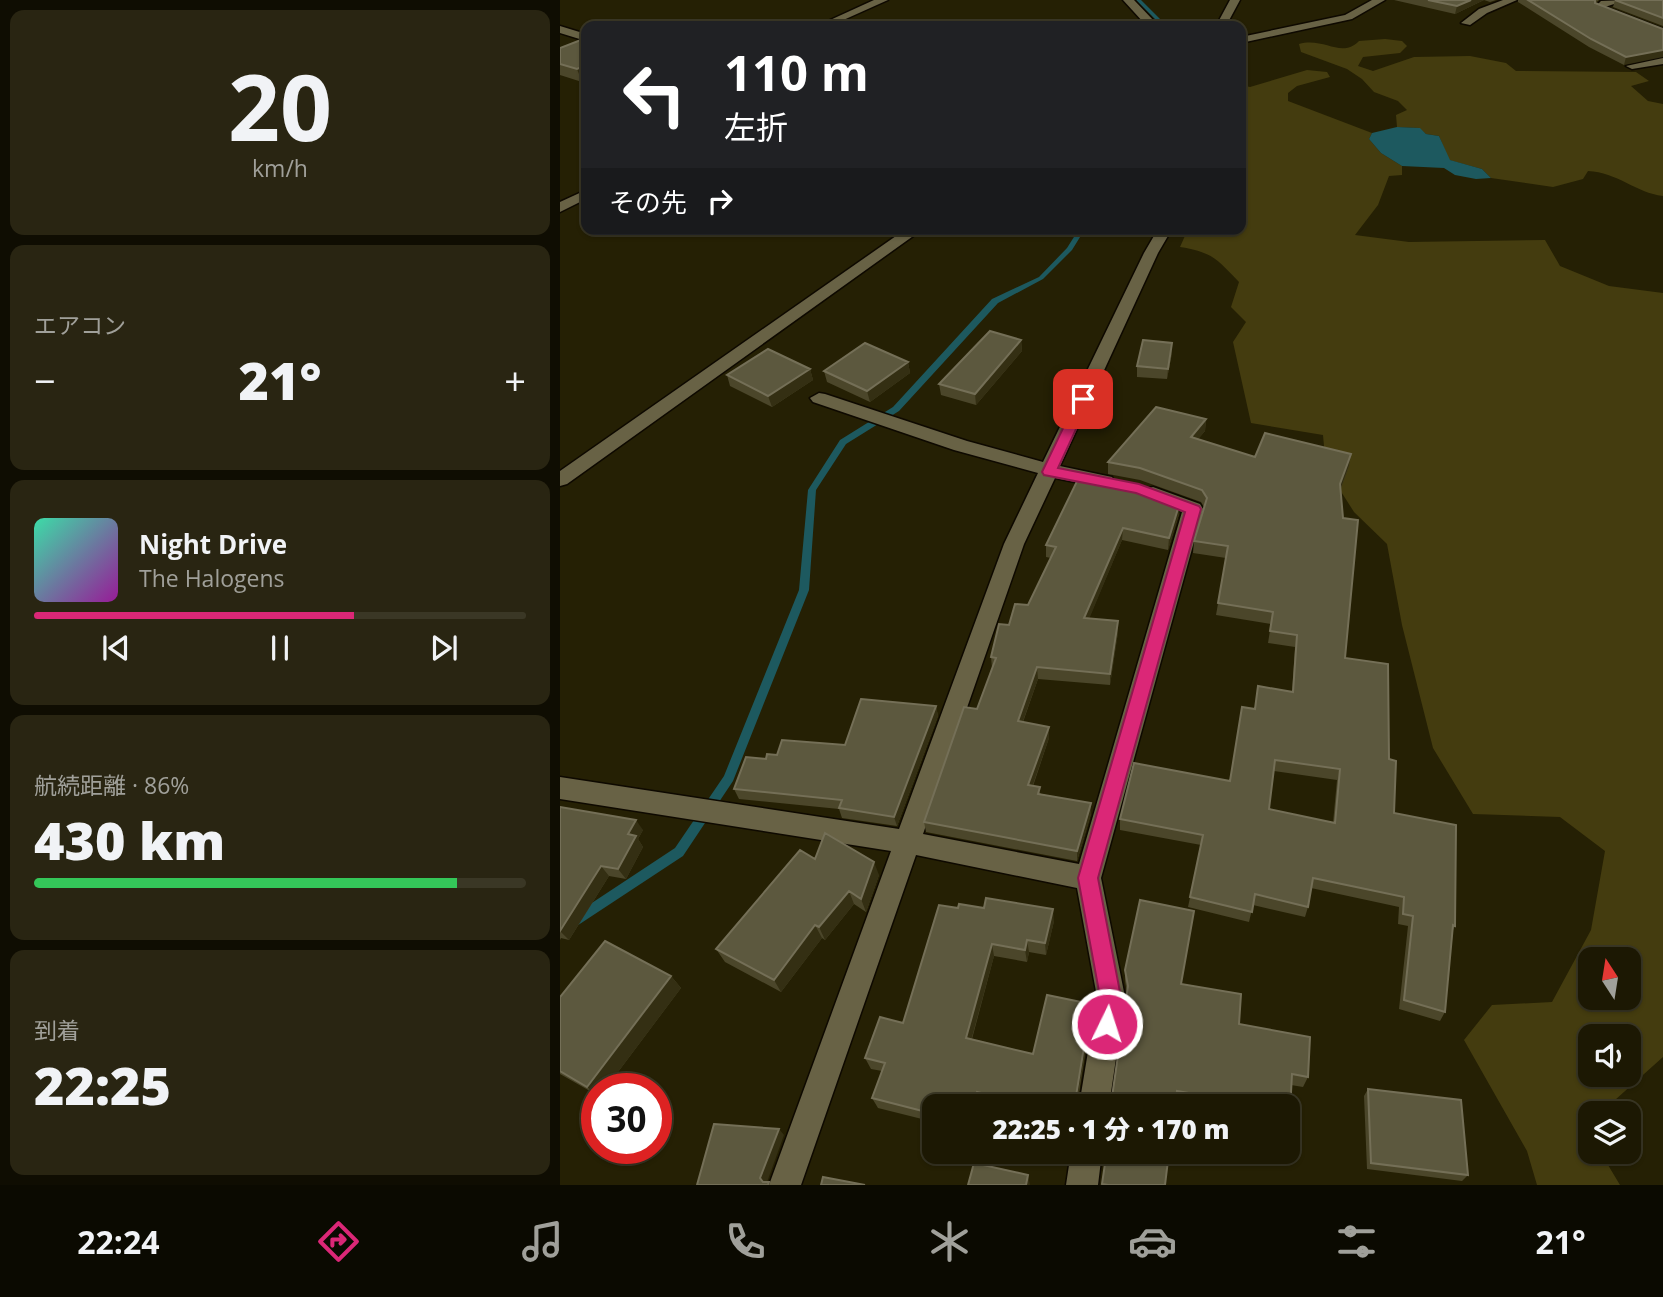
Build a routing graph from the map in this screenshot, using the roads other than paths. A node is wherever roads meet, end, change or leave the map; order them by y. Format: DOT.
graph roads {
  1 [pos="883,0"];
  2 [pos="1128,0"];
  3 [pos="1235,0"];
  4 [pos="1380,0"];
  5 [pos="1512,0"];
  6 [pos="1621,0"];
  7 [pos="834,21"];
  8 [pos="1148,21"];
  9 [pos="1224,21"];
  10 [pos="1466,23"];
  11 [pos="560,29"];
  12 [pos="1663,33"];
  13 [pos="581,36"];
  14 [pos="1246,39"];
  15 [pos="1663,61"];
  16 [pos="1632,66"];
  17 [pos="581,197"];
  18 [pos="560,208"];
  19 [pos="907,235"];
  20 [pos="1158,235"];
  21 [pos="819,398"];
  22 [pos="1049,472"];
  23 [pos="560,480"];
  24 [pos="560,788"];
  25 [pos="905,842"];
  26 [pos="1088,878"];
  27 [pos="1096,1094"];
  28 [pos="1085,1164"];
  29 [pos="785,1185"];
  30 [pos="1082,1185"];
  1 -- 7 [label="street"];
  2 -- 8 [label="street"];
  3 -- 9 [label="street"];
  4 -- 14 [label="street"];
  5 -- 10 [label="street"];
  6 -- 12 [label="street"];
  11 -- 13 [label="street"];
  15 -- 16 [label="street"];
  17 -- 18 [label="street"];
  19 -- 23 [label="street"];
  20 -- 22 [label="street"];
  21 -- 22 [label="street"];
  22 -- 25 [label="street"];
  22 -- 26 [label="street"];
  24 -- 25 [label="street"];
  25 -- 26 [label="street"];
  25 -- 29 [label="street"];
  26 -- 27 [label="street"];
  28 -- 30 [label="street"];
}
